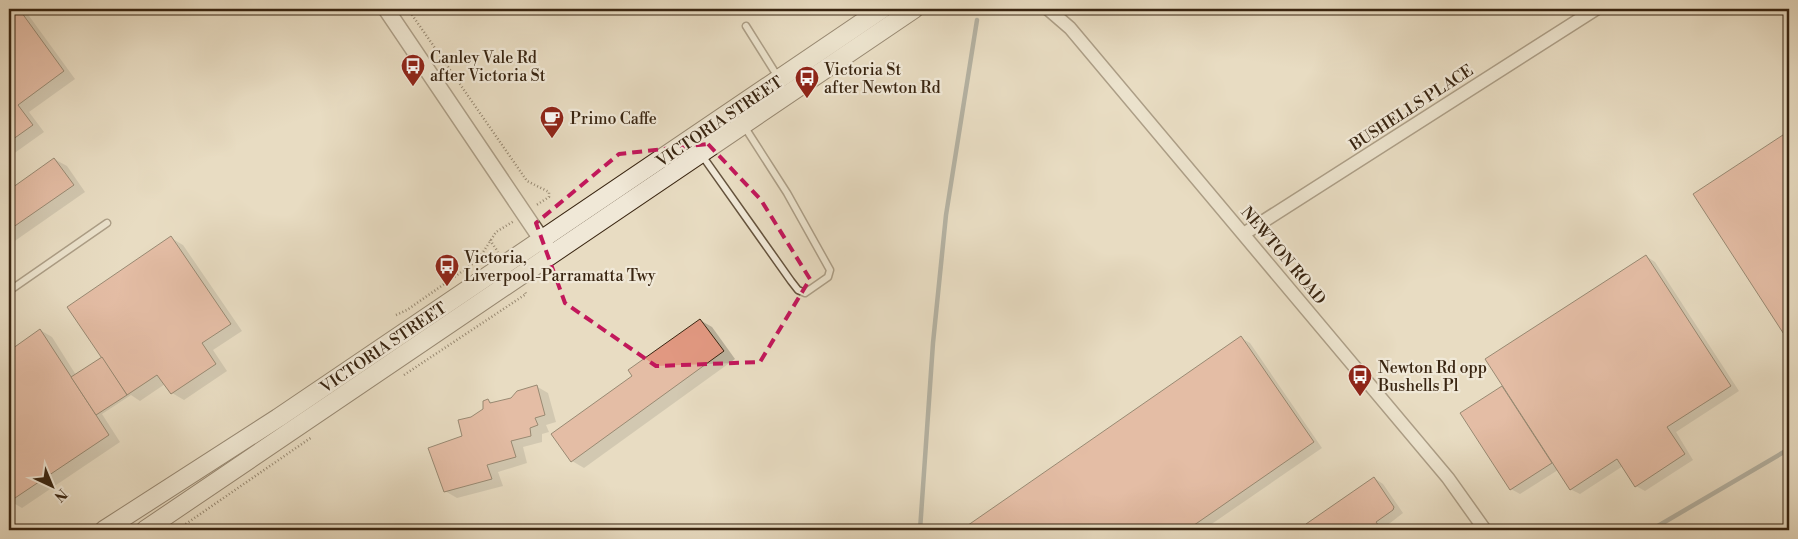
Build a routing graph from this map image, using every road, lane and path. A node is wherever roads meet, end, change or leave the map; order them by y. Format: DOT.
graph roads {
  1 [pos="386,9"];
  2 [pos="408,9"];
  3 [pos="914,9"];
  4 [pos="1048,9"];
  5 [pos="1062,9"];
  6 [pos="1596,9"];
  7 [pos="877,10"];
  8 [pos="746,26"];
  9 [pos="1070,28"];
  10 [pos="780,80"];
  11 [pos="743,124"];
  12 [pos="700,153"];
  13 [pos="549,197"];
  14 [pos="107,223"];
  15 [pos="496,232"];
  16 [pos="1245,233"];
  17 [pos="547,247"];
  18 [pos="9,291"];
  19 [pos="526,294"];
  20 [pos="396,315"];
  21 [pos="398,379"];
  22 [pos="318,433"];
  23 [pos="104,530"];
  24 [pos="145,530"];
  25 [pos="177,530"];
  26 [pos="1485,530"];
  1 -- 17 [label="street"];
  2 -- 13 [label="path"];
  3 -- 11 [label="main road, VICTORIA STREET"];
  4 -- 9 [label="street, NEWTON ROAD"];
  5 -- 9 [label="street"];
  6 -- 16 [label="street, BUSHELLS PLACE"];
  7 -- 10 [label="main road, VICTORIA STREET"];
  8 -- 10 [label="lane"];
  9 -- 16 [label="street, NEWTON ROAD"];
  10 -- 17 [label="main road, VICTORIA STREET"];
  11 -- 12 [label="main road, VICTORIA STREET"];
  11 -- 12 [label="lane"];
  12 -- 17 [label="main road, VICTORIA STREET"];
  14 -- 18 [label="lane"];
  15 -- 20 [label="path"];
  16 -- 26 [label="street, NEWTON ROAD"];
  17 -- 23 [label="main road, VICTORIA STREET"];
  17 -- 24 [label="main road, VICTORIA STREET"];
  19 -- 21 [label="path"];
  22 -- 25 [label="path"];
}
